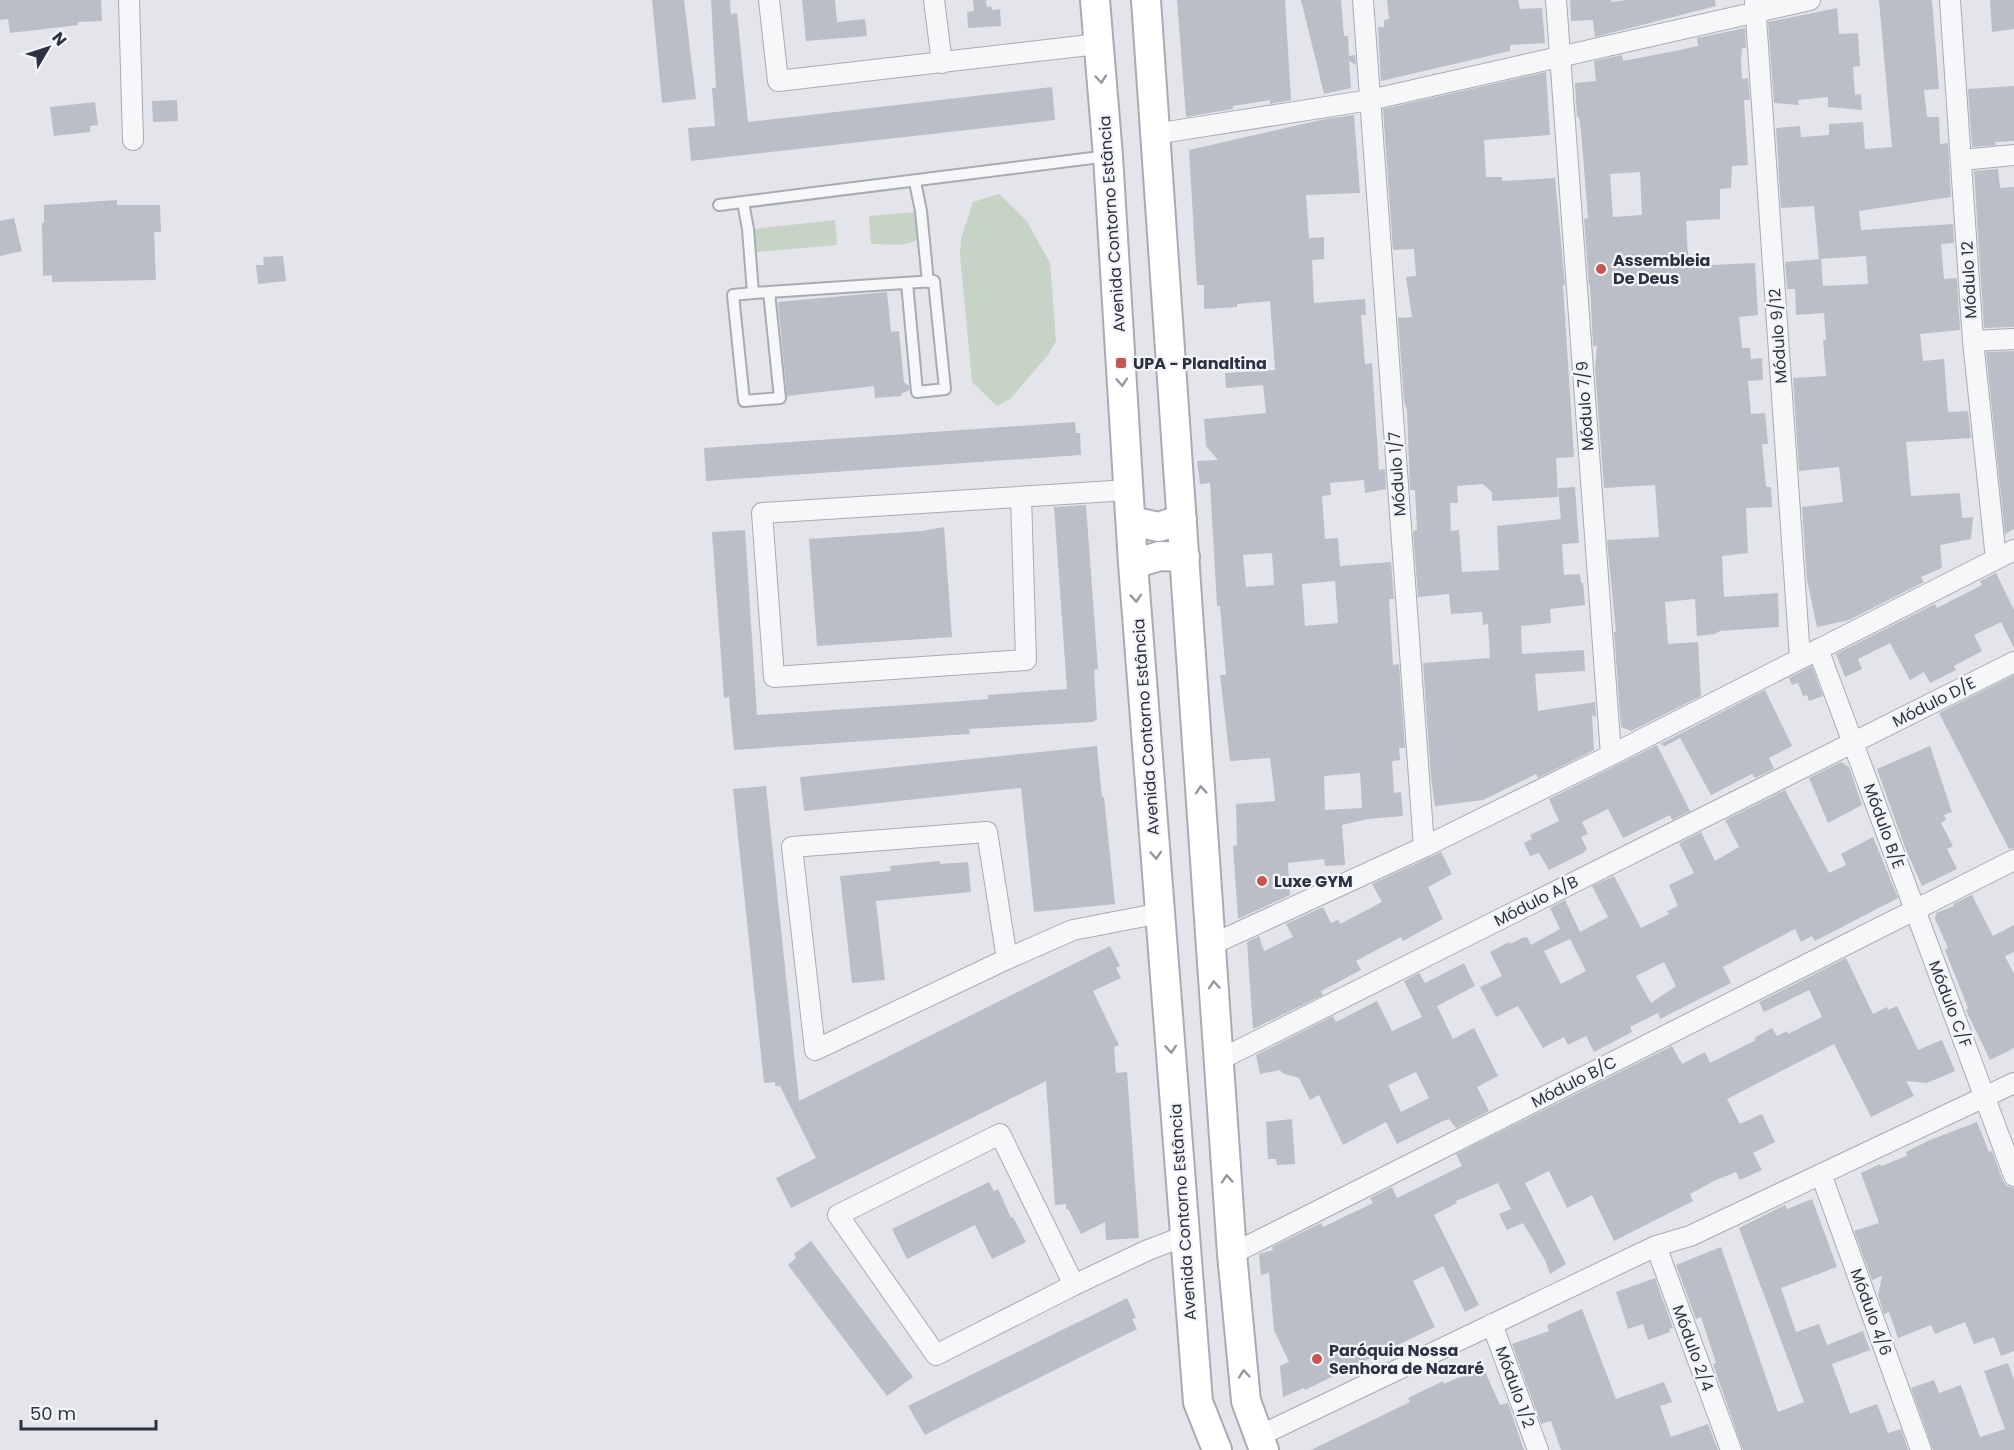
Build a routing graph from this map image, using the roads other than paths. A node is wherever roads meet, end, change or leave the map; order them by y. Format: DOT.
graph roads {
  1 [pos="129,0"];
  2 [pos="769,0"];
  3 [pos="934,0"];
  4 [pos="1095,0"];
  5 [pos="1146,0"];
  6 [pos="1363,0"];
  7 [pos="1556,0"];
  8 [pos="1810,0"];
  9 [pos="1950,0"];
  10 [pos="1755,7"];
  11 [pos="1098,44"];
  12 [pos="1560,57"];
  13 [pos="942,63"];
  14 [pos="1370,100"];
  15 [pos="1155,134"];
  16 [pos="134,140"];
  17 [pos="2014,155"];
  18 [pos="1108,156"];
  19 [pos="1962,160"];
  20 [pos="915,182"];
  21 [pos="743,202"];
  22 [pos="719,205"];
  23 [pos="928,282"];
  24 [pos="907,284"];
  25 [pos="769,292"];
  26 [pos="753,293"];
  27 [pos="2014,339"];
  28 [pos="1973,341"];
  29 [pos="1129,490"];
  30 [pos="1021,497"];
  31 [pos="1182,519"];
  32 [pos="1131,521"];
  33 [pos="2014,550"];
  34 [pos="1185,557"];
  35 [pos="1995,559"];
  36 [pos="1134,564"];
  37 [pos="1818,649"];
  38 [pos="1800,658"];
  39 [pos="2014,662"];
  40 [pos="1853,742"];
  41 [pos="1611,755"];
  42 [pos="1424,847"];
  43 [pos="2014,860"];
  44 [pos="1916,910"];
  45 [pos="1161,913"];
  46 [pos="1211,945"];
  47 [pos="1006,959"];
  48 [pos="1219,1060"];
  49 [pos="2014,1083"];
  50 [pos="1985,1097"];
  51 [pos="1821,1174"];
  52 [pos="2014,1176"];
  53 [pos="1185,1236"];
  54 [pos="1656,1246"];
  55 [pos="1232,1254"];
  56 [pos="1074,1285"];
  57 [pos="1492,1324"];
  58 [pos="1260,1442"];
  59 [pos="1215,1445"];
  60 [pos="1538,1450"];
  61 [pos="1731,1450"];
  62 [pos="1921,1450"];
  1 -- 16 [label="street"];
  2 -- 13 [label="street"];
  3 -- 13 [label="street"];
  4 -- 11 [label="street, Avenida Contorno Estância"];
  5 -- 15 [label="street"];
  6 -- 14 [label="street, Módulo 1/7"];
  7 -- 12 [label="street, Módulo 7/9"];
  8 -- 10 [label="street"];
  9 -- 19 [label="street, Módulo 12"];
  10 -- 12 [label="street"];
  10 -- 38 [label="street, Módulo 9/12"];
  11 -- 13 [label="street"];
  11 -- 18 [label="street, Avenida Contorno Estância, one-way"];
  12 -- 14 [label="street"];
  12 -- 41 [label="street, Módulo 7/9"];
  14 -- 15 [label="street"];
  14 -- 42 [label="street, Módulo 1/7"];
  15 -- 31 [label="street"];
  17 -- 19 [label="street"];
  18 -- 20 [label="lane"];
  18 -- 29 [label="street, Avenida Contorno Estância, one-way"];
  19 -- 28 [label="street, Módulo 12"];
  20 -- 21 [label="lane"];
  20 -- 23 [label="lane"];
  21 -- 22 [label="lane"];
  21 -- 26 [label="lane"];
  23 -- 24 [label="lane"];
  23 -- 24 [label="lane"];
  24 -- 25 [label="lane"];
  25 -- 26 [label="lane"];
  25 -- 26 [label="lane"];
  27 -- 28 [label="street"];
  28 -- 35 [label="street, Módulo 12"];
  29 -- 30 [label="street"];
  29 -- 32 [label="street, Avenida Contorno Estância"];
  30 -- 30 [label="street"];
  31 -- 32 [label="street"];
  31 -- 34 [label="street"];
  32 -- 36 [label="street, Avenida Contorno Estância"];
  33 -- 35 [label="street"];
  34 -- 36 [label="street"];
  46 -- 34 [label="street, one-way"];
  35 -- 37 [label="street"];
  36 -- 45 [label="street, Avenida Contorno Estância, one-way"];
  37 -- 38 [label="street"];
  37 -- 40 [label="street, Módulo B/E"];
  38 -- 41 [label="street"];
  39 -- 40 [label="street, Módulo D/E"];
  40 -- 44 [label="street, Módulo B/E"];
  40 -- 48 [label="street, Módulo A/B"];
  41 -- 42 [label="street"];
  42 -- 46 [label="street"];
  43 -- 44 [label="street, Módulo B/C"];
  44 -- 50 [label="street, Módulo C/F"];
  44 -- 55 [label="street, Módulo B/C"];
  45 -- 47 [label="street"];
  45 -- 53 [label="street, Avenida Contorno Estância, one-way"];
  48 -- 46 [label="street, one-way"];
  47 -- 47 [label="street"];
  55 -- 48 [label="street, one-way"];
  49 -- 50 [label="street"];
  50 -- 51 [label="street"];
  50 -- 52 [label="street, Módulo C/F"];
  51 -- 54 [label="street"];
  51 -- 62 [label="street, Módulo 4/6"];
  53 -- 56 [label="street"];
  53 -- 59 [label="street, Avenida Contorno Estância"];
  54 -- 57 [label="street"];
  54 -- 61 [label="street, Módulo 2/4"];
  58 -- 55 [label="street, one-way"];
  56 -- 56 [label="street"];
  57 -- 58 [label="street"];
  57 -- 60 [label="street, Módulo 1/2"];
  58 -- 59 [label="street"];
}
